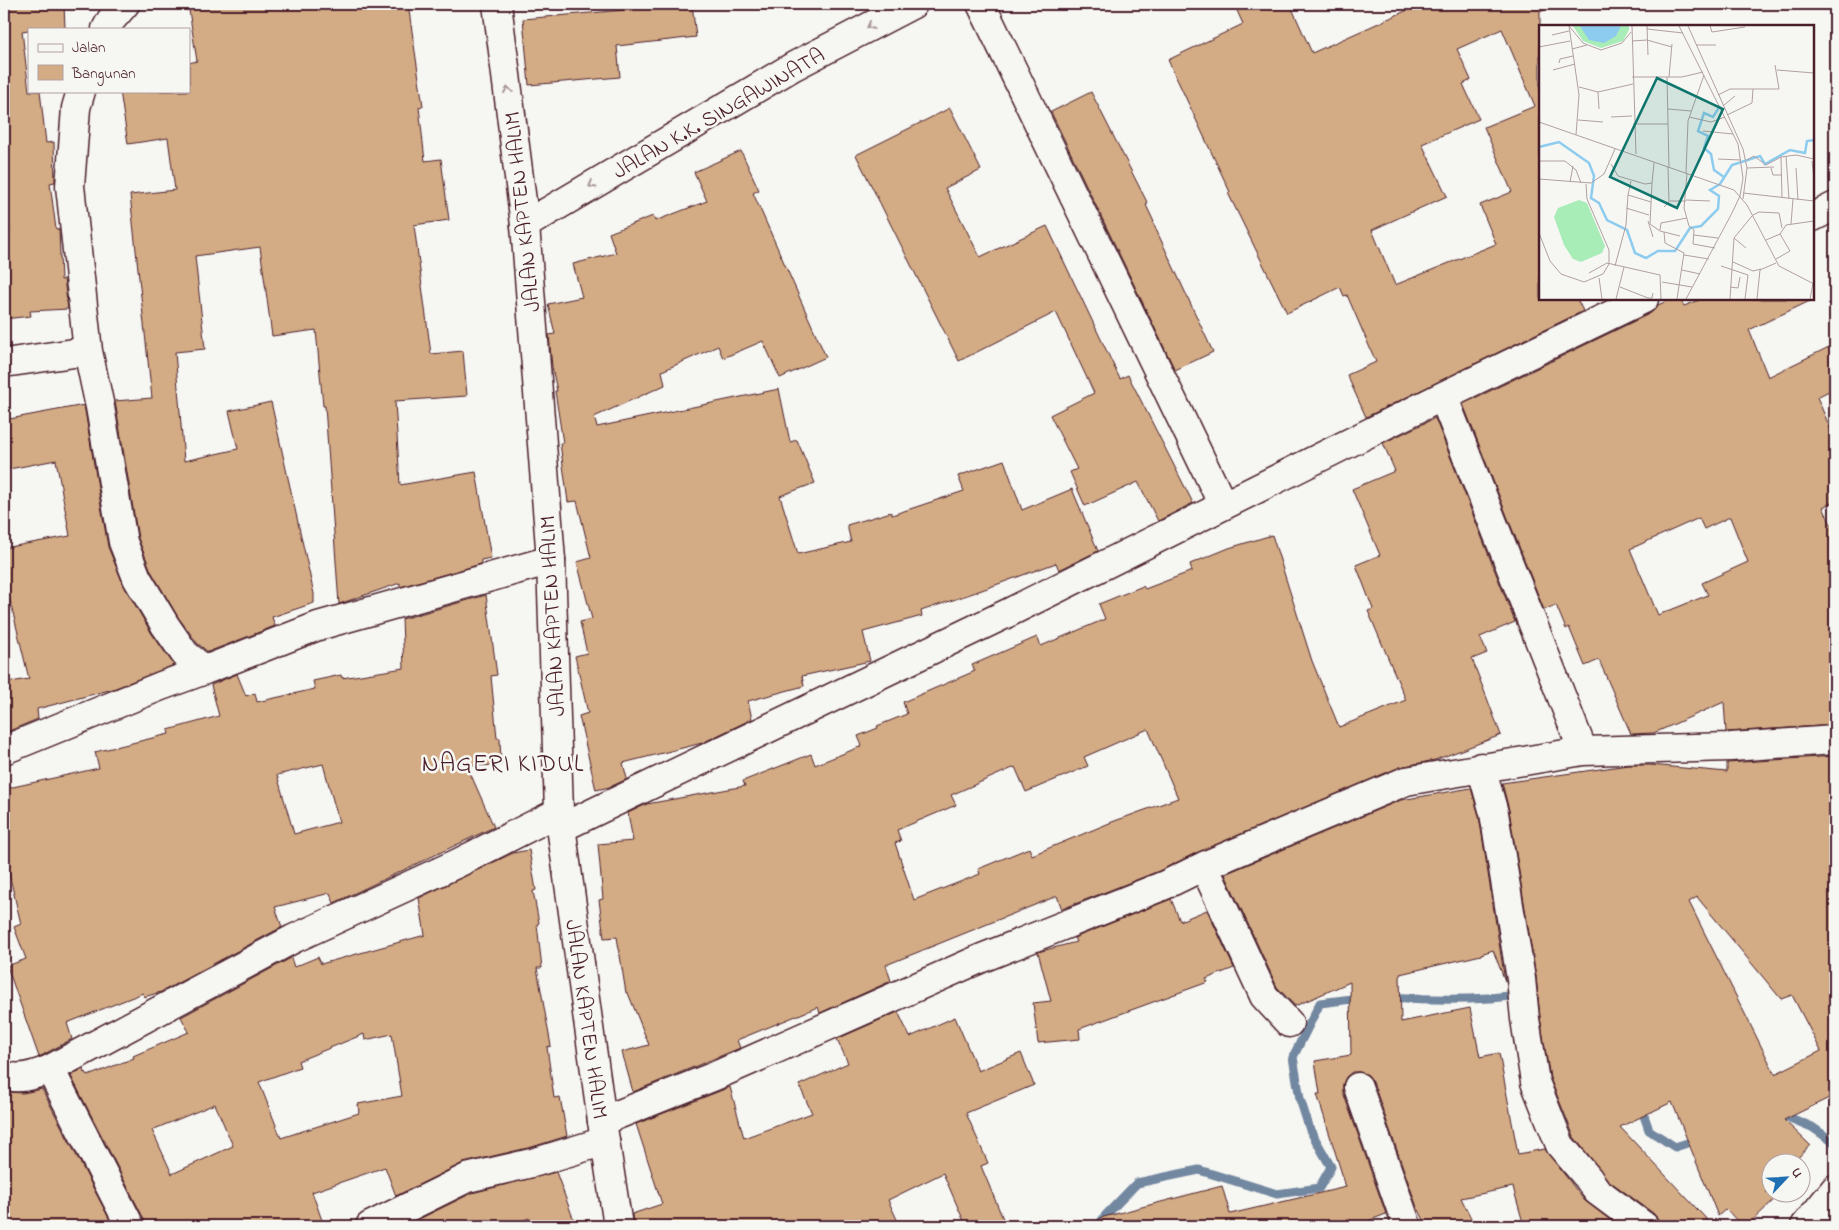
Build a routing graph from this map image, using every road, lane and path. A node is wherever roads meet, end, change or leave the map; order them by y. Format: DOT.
graph roads {
  1 [pos="125,4"];
  2 [pos="497,4"];
  3 [pos="913,4"];
  4 [pos="981,4"];
  5 [pos="107,28"];
  6 [pos="81,92"];
  7 [pos="1835,206"];
  8 [pos="1814,216"];
  9 [pos="525,225"];
  10 [pos="1642,300"];
  11 [pos="88,351"];
  12 [pos="4,363"];
  13 [pos="1443,396"];
  14 [pos="1223,505"];
  15 [pos="551,560"];
  16 [pos="205,670"];
  17 [pos="1835,740"];
  18 [pos="4,750"];
  19 [pos="1583,751"];
  20 [pos="1480,767"];
  21 [pos="560,820"];
  22 [pos="1204,866"];
  23 [pos="1289,1023"];
  24 [pos="50,1069"];
  25 [pos="4,1075"];
  26 [pos="1358,1087"];
  27 [pos="603,1131"];
  28 [pos="1835,1189"];
  29 [pos="130,1226"];
  30 [pos="370,1226"];
  31 [pos="618,1226"];
  32 [pos="1407,1226"];
  33 [pos="1644,1226"];
  34 [pos="1805,1226"];
  1 -- 5 [label="street"];
  9 -- 2 [label="street, JALAN KAPTEN HALIM, one-way"];
  3 -- 9 [label="street, JALAN K.K. SINGAWINATA, one-way"];
  4 -- 14 [label="street"];
  6 -- 11 [label="street"];
  7 -- 8 [label="street"];
  9 -- 15 [label="street, JALAN KAPTEN HALIM"];
  10 -- 13 [label="street"];
  11 -- 12 [label="street"];
  11 -- 16 [label="street"];
  13 -- 14 [label="street"];
  13 -- 19 [label="street"];
  14 -- 21 [label="street"];
  15 -- 16 [label="street"];
  15 -- 21 [label="street, JALAN KAPTEN HALIM"];
  16 -- 18 [label="street"];
  17 -- 19 [label="street"];
  19 -- 20 [label="street"];
  20 -- 22 [label="street"];
  20 -- 33 [label="street"];
  21 -- 24 [label="street"];
  21 -- 27 [label="street, JALAN KAPTEN HALIM"];
  22 -- 23 [label="street"];
  22 -- 27 [label="street"];
  24 -- 25 [label="street"];
  24 -- 29 [label="street"];
  26 -- 32 [label="street"];
  27 -- 30 [label="street"];
  27 -- 31 [label="street, JALAN KAPTEN HALIM"];
  28 -- 34 [label="street"];
}
